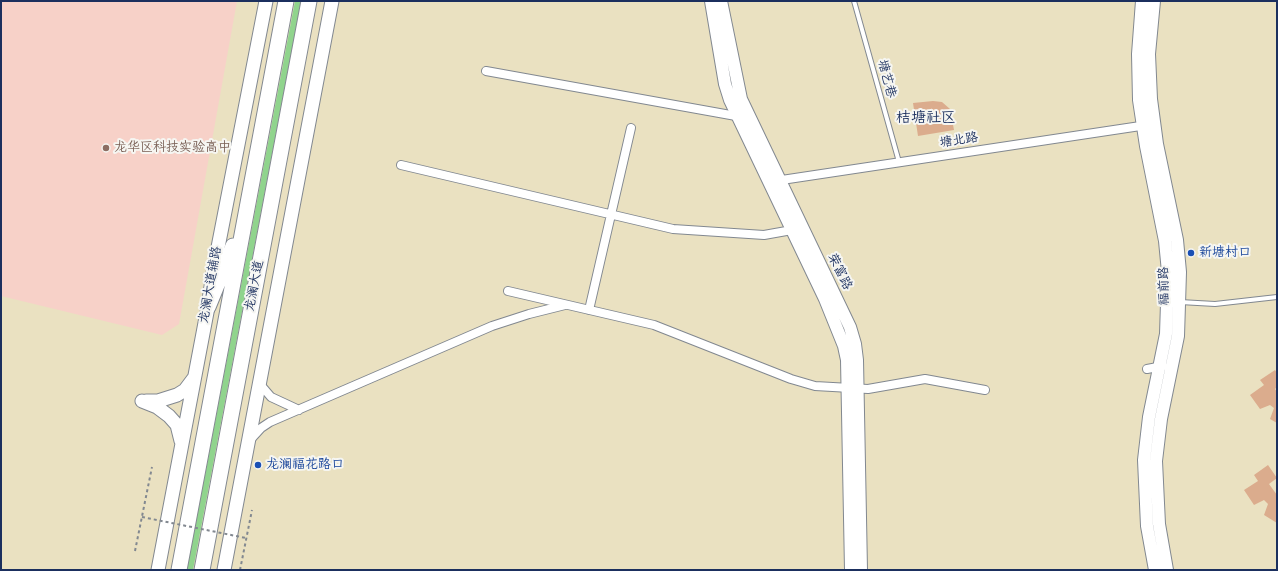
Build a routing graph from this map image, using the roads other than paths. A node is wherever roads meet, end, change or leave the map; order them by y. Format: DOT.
graph roads {
  1 [pos="266,1"];
  2 [pos="286,1"];
  3 [pos="309,1"];
  4 [pos="332,1"];
  5 [pos="711,1"];
  6 [pos="721,1"];
  7 [pos="854,1"];
  8 [pos="1142,1"];
  9 [pos="1154,1"];
  10 [pos="486,71"];
  11 [pos="736,116"];
  12 [pos="1148,124"];
  13 [pos="631,128"];
  14 [pos="899,162"];
  15 [pos="401,165"];
  16 [pos="774,181"];
  17 [pos="246,215"];
  18 [pos="611,215"];
  19 [pos="792,230"];
  20 [pos="508,291"];
  21 [pos="1277,297"];
  22 [pos="1180,302"];
  23 [pos="568,305"];
  24 [pos="208,307"];
  25 [pos="589,310"];
  26 [pos="1173,365"];
  27 [pos="1161,367"];
  28 [pos="1147,369"];
  29 [pos="195,377"];
  30 [pos="259,383"];
  31 [pos="853,389"];
  32 [pos="985,390"];
  33 [pos="299,410"];
  34 [pos="181,443"];
  35 [pos="248,443"];
  36 [pos="156,570"];
  37 [pos="179,570"];
  38 [pos="202,570"];
  39 [pos="224,570"];
  40 [pos="851,570"];
  41 [pos="861,570"];
  42 [pos="1155,570"];
  43 [pos="1167,570"];
  1 -- 24 [label="main road, 龙澜大道辅路"];
  2 -- 17 [label="highway, 龙澜大道"];
  3 -- 38 [label="highway, 龙澜大道"];
  4 -- 30 [label="main road"];
  5 -- 11 [label="street, 荣富路"];
  6 -- 16 [label="street, 荣富路"];
  7 -- 14 [label="lane, 塘艺巷"];
  8 -- 12 [label="street, 福前路"];
  9 -- 12 [label="street, 福前路"];
  10 -- 11 [label="street"];
  11 -- 16 [label="street, 荣富路"];
  12 -- 14 [label="street, 塘北路"];
  12 -- 22 [label="street, 福前路"];
  12 -- 27 [label="street, 福前路"];
  13 -- 18 [label="street"];
  14 -- 16 [label="street, 塘北路"];
  15 -- 18 [label="street"];
  16 -- 19 [label="street, 荣富路"];
  16 -- 31 [label="street, 荣富路"];
  17 -- 24 [label="highway"];
  17 -- 37 [label="highway, 龙澜大道"];
  18 -- 19 [label="street"];
  18 -- 25 [label="street"];
  19 -- 31 [label="street, 荣富路"];
  20 -- 23 [label="street"];
  21 -- 22 [label="lane"];
  22 -- 26 [label="street, 福前路"];
  23 -- 25 [label="street"];
  23 -- 33 [label="street"];
  24 -- 29 [label="main road, 龙澜大道辅路"];
  25 -- 31 [label="street"];
  26 -- 27 [label="street"];
  26 -- 43 [label="street, 福前路"];
  27 -- 28 [label="street"];
  27 -- 42 [label="street, 福前路"];
  29 -- 34 [label="main road, 龙澜大道辅路"];
  29 -- 34 [label="main road"];
  30 -- 33 [label="street"];
  30 -- 35 [label="main road"];
  31 -- 32 [label="street"];
  31 -- 40 [label="street, 荣富路"];
  31 -- 41 [label="street, 荣富路"];
  33 -- 35 [label="street"];
  34 -- 36 [label="main road, 龙澜大道辅路"];
  35 -- 39 [label="main road"];
}
